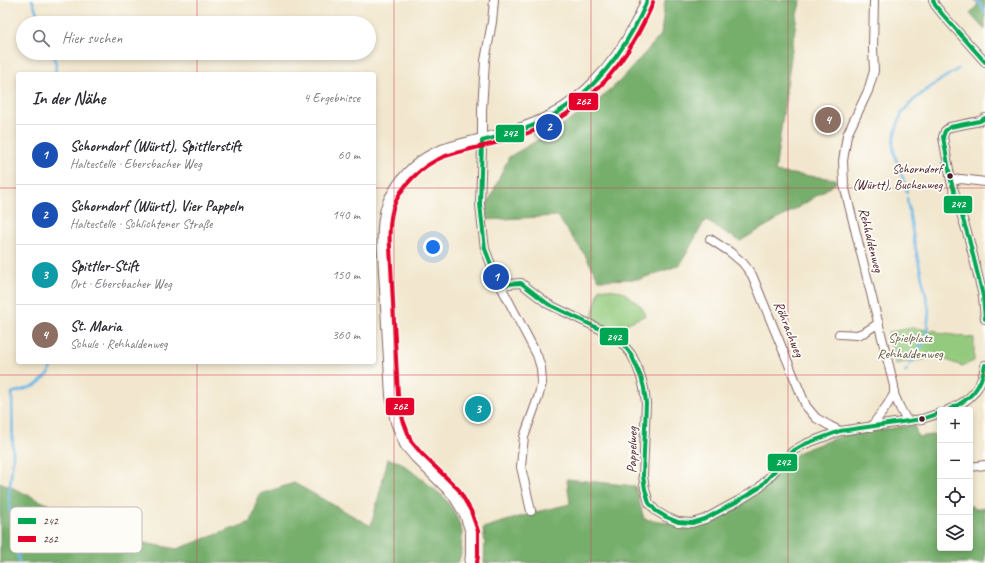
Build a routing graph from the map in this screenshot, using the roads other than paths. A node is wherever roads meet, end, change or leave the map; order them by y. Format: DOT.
graph roads {
  1 [pos="494,0"];
  2 [pos="647,0"];
  3 [pos="874,0"];
  4 [pos="933,0"];
  5 [pos="985,62"];
  6 [pos="985,118"];
  7 [pos="482,141"];
  8 [pos="951,181"];
  9 [pos="985,182"];
  10 [pos="710,239"];
  11 [pos="500,287"];
  12 [pos="984,296"];
  13 [pos="985,318"];
  14 [pos="879,324"];
  15 [pos="838,334"];
  16 [pos="985,365"];
  17 [pos="894,394"];
  18 [pos="956,407"];
  19 [pos="937,414"];
  20 [pos="907,421"];
  21 [pos="871,426"];
  22 [pos="840,431"];
  23 [pos="985,465"];
  24 [pos="973,467"];
  25 [pos="531,511"];
  26 [pos="471,563"];
  1 -- 7 [label="street"];
  2 -- 7 [label="main road"];
  3 -- 14 [label="street, Rehhaldenweg"];
  4 -- 5 [label="street"];
  6 -- 8 [label="street"];
  7 -- 11 [label="street"];
  7 -- 26 [label="main road"];
  8 -- 9 [label="street"];
  8 -- 12 [label="street"];
  10 -- 22 [label="street, Röhrachweg"];
  11 -- 22 [label="street, Pappelweg"];
  11 -- 25 [label="street"];
  12 -- 13 [label="street"];
  14 -- 15 [label="street"];
  14 -- 17 [label="street, Rehhaldenweg"];
  16 -- 18 [label="street"];
  17 -- 20 [label="street, Rehhaldenweg"];
  17 -- 21 [label="street"];
  19 -- 20 [label="street, Pappelweg"];
  20 -- 21 [label="street, Pappelweg"];
  21 -- 22 [label="street, Pappelweg"];
  23 -- 24 [label="street"];
}
